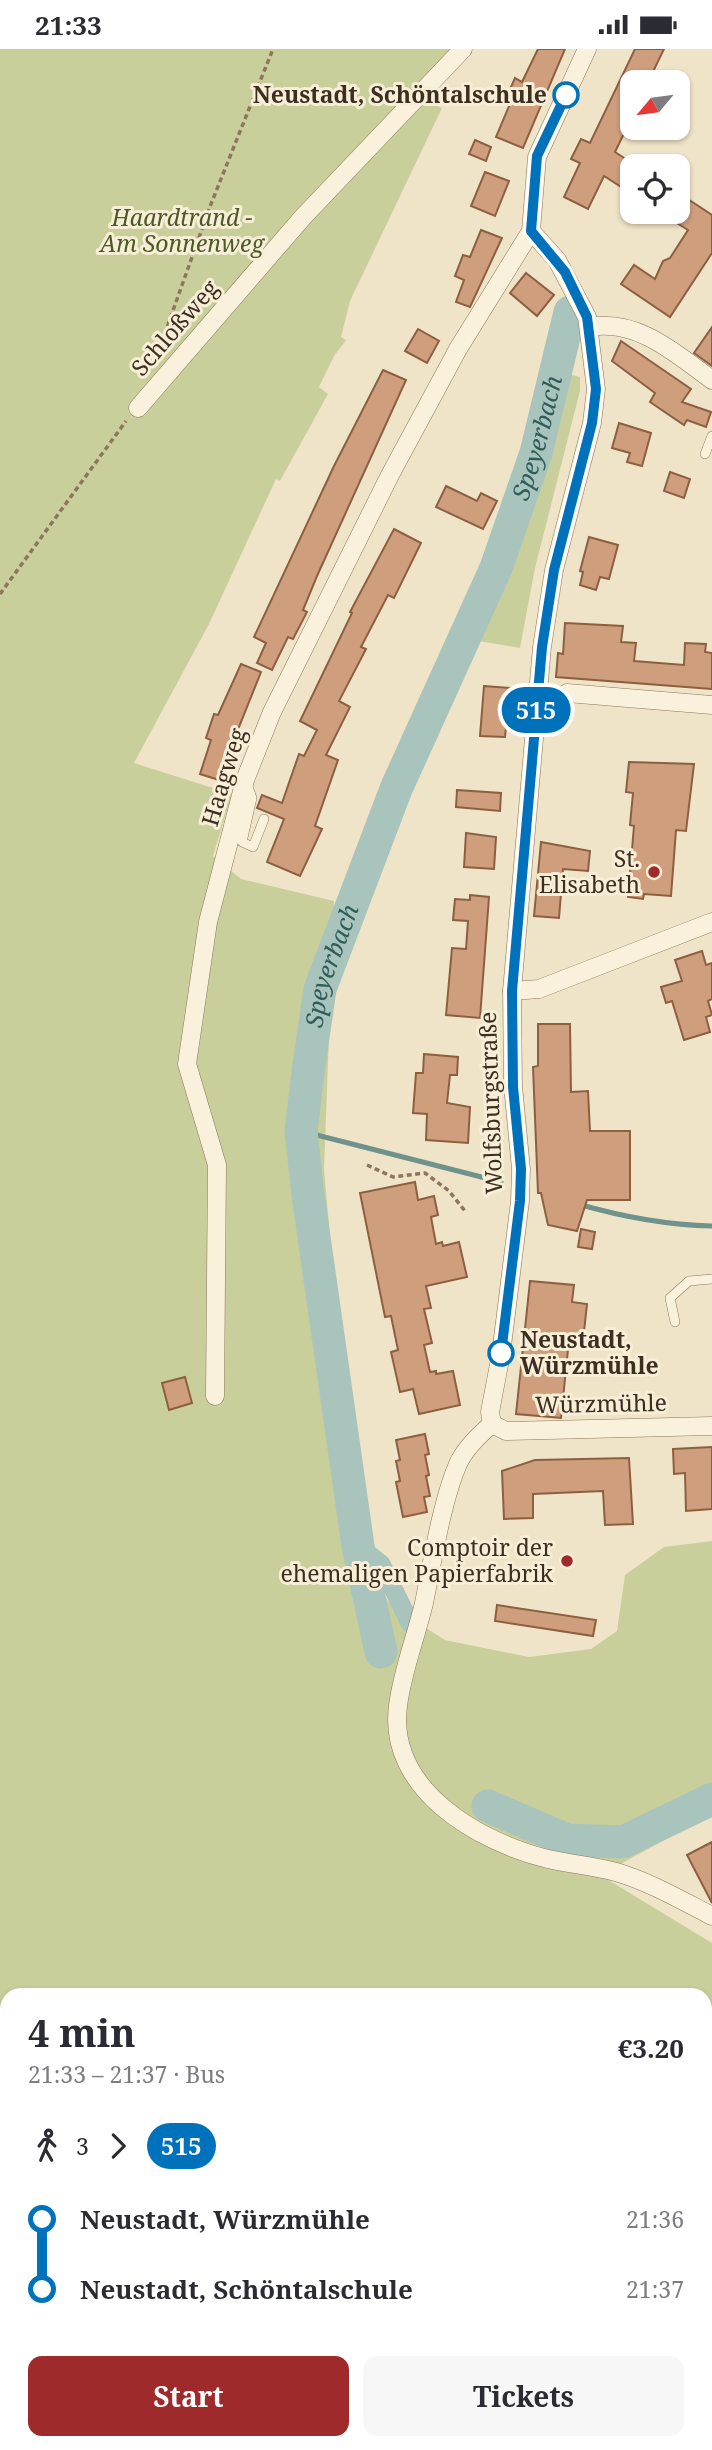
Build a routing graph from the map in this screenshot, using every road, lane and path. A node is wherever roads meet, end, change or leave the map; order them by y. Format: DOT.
graph roads {
  1 [pos="273,49"];
  2 [pos="463,49"];
  3 [pos="587,49"];
  4 [pos="531,231"];
  5 [pos="590,327"];
  6 [pos="152,370"];
  7 [pos="712,380"];
  8 [pos="138,408"];
  9 [pos="712,436"];
  10 [pos="705,454"];
  11 [pos="0,594"];
  12 [pos="567,694"];
  13 [pos="712,705"];
  14 [pos="245,779"];
  15 [pos="264,819"];
  16 [pos="712,922"];
  17 [pos="512,991"];
  18 [pos="367,1165"];
  19 [pos="465,1211"];
  20 [pos="712,1279"];
  21 [pos="674,1322"];
  22 [pos="215,1396"];
  23 [pos="492,1424"];
  24 [pos="712,1426"];
  25 [pos="712,1916"];
  1 -- 6 [label="path"];
  2 -- 8 [label="street, Schloßweg"];
  3 -- 4 [label="street"];
  4 -- 5 [label="street, Wolfsburgstraße"];
  4 -- 14 [label="street, Haagweg"];
  5 -- 7 [label="street"];
  5 -- 17 [label="street, Wolfsburgstraße"];
  8 -- 11 [label="path, Schloßweg"];
  9 -- 10 [label="lane"];
  12 -- 13 [label="street"];
  14 -- 15 [label="lane"];
  14 -- 22 [label="street, Haagweg"];
  16 -- 17 [label="street"];
  17 -- 23 [label="street, Wolfsburgstraße"];
  18 -- 19 [label="path"];
  20 -- 21 [label="lane"];
  23 -- 24 [label="street, Würzmühle"];
  23 -- 25 [label="street"];
}
